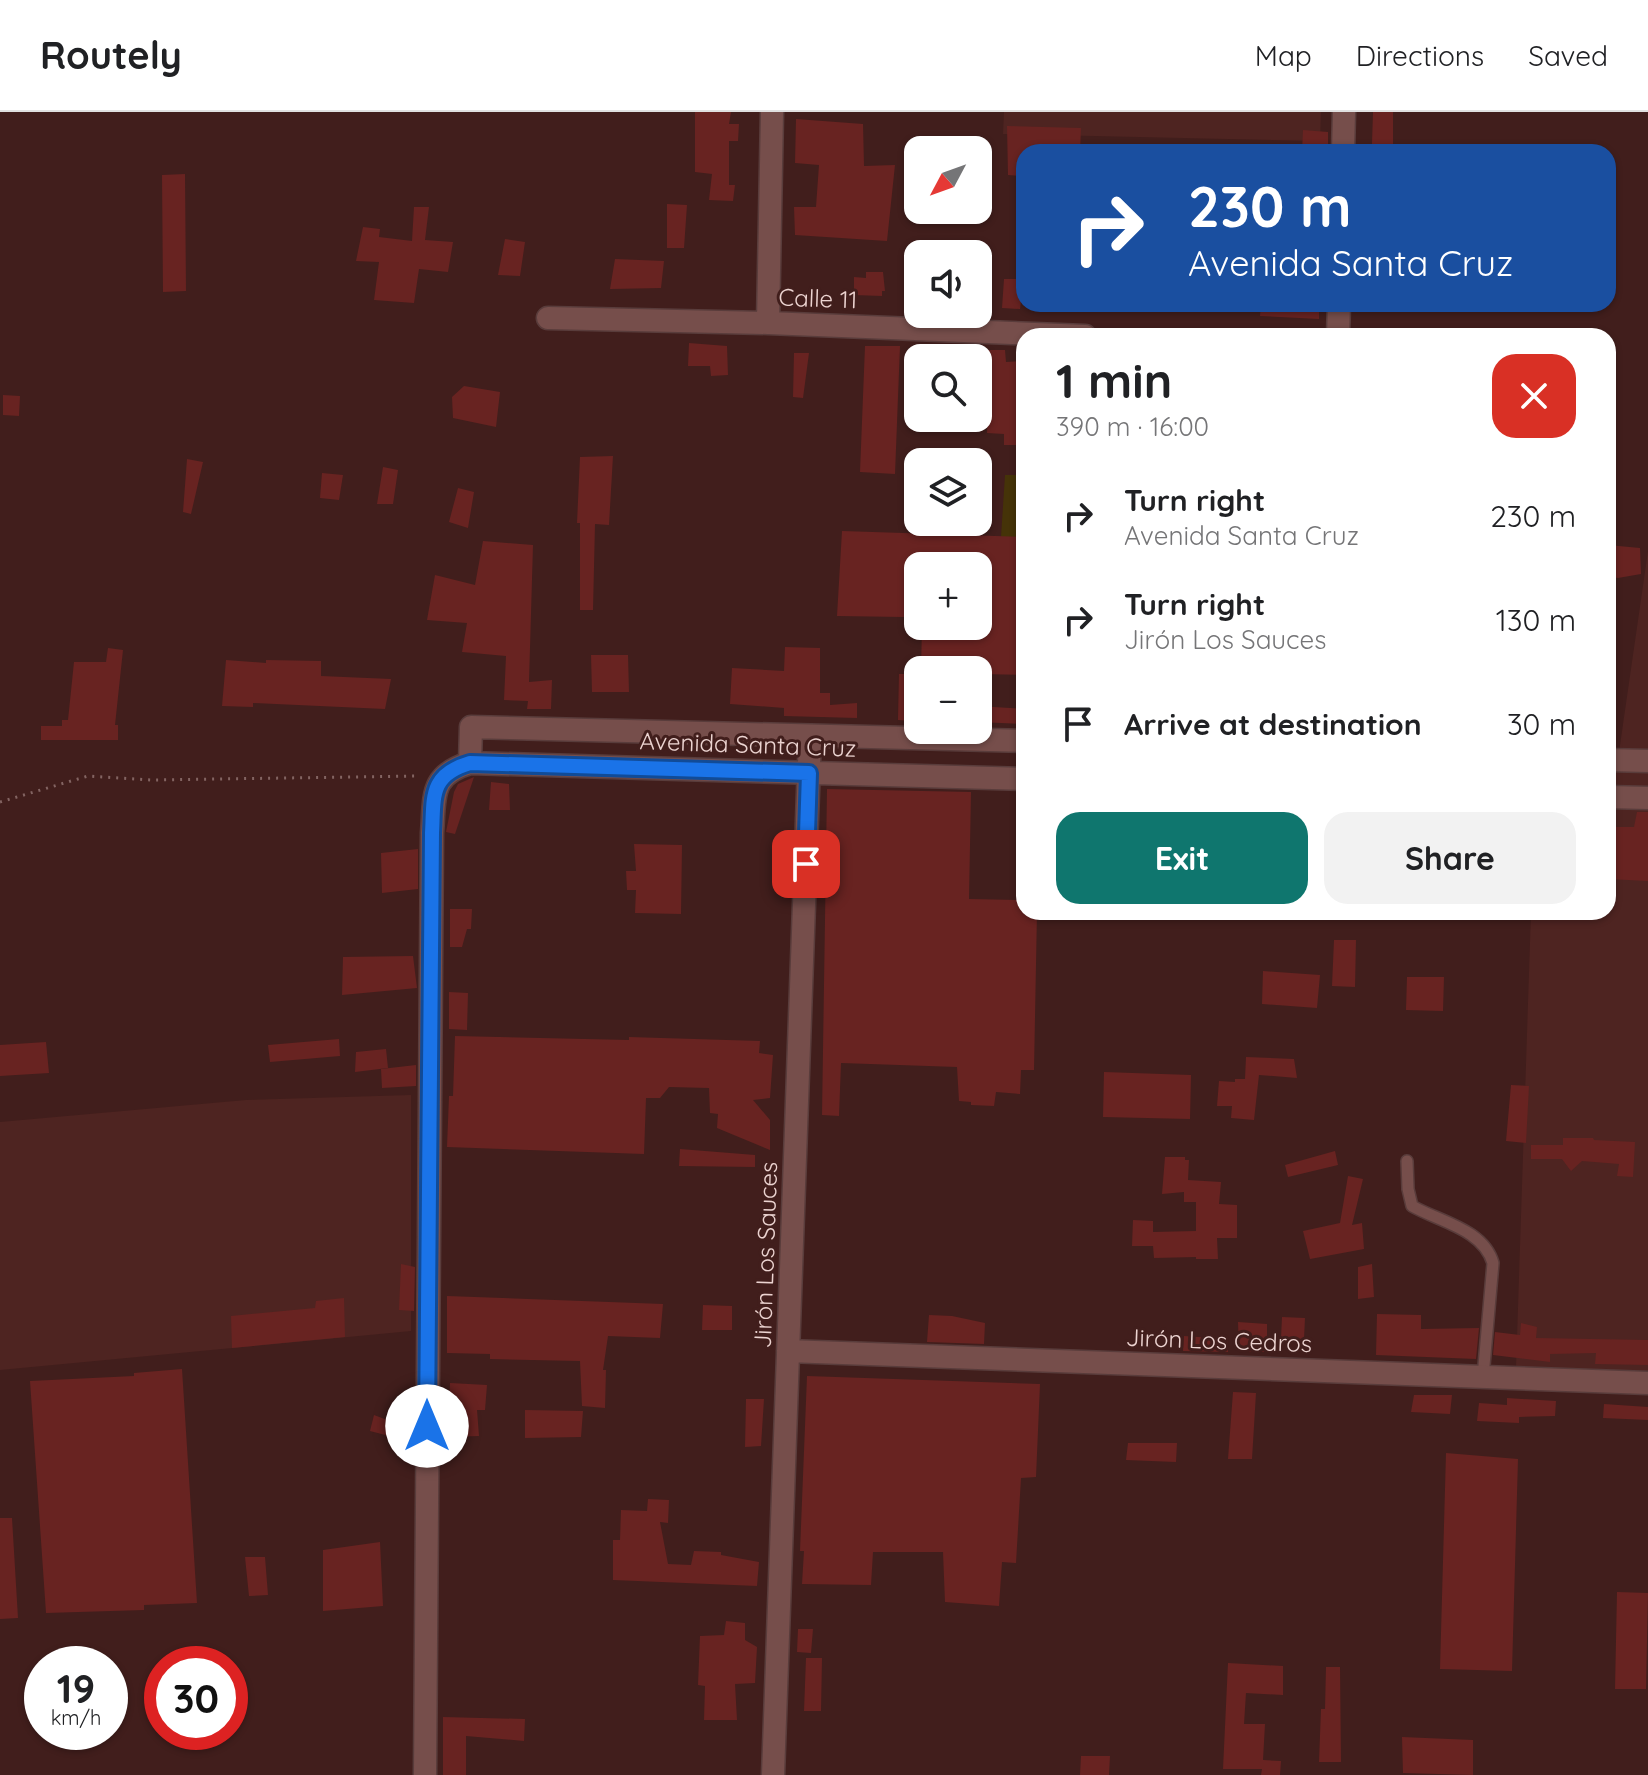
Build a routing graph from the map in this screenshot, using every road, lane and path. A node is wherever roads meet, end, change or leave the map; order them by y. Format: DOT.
graph roads {
  1 [pos="772,112"];
  2 [pos="1344,112"];
  3 [pos="1343,144"];
  4 [pos="548,318"];
  5 [pos="768,323"];
  6 [pos="1016,333"];
  7 [pos="810,736"];
  8 [pos="1016,741"];
  9 [pos="1616,760"];
  10 [pos="1648,761"];
  11 [pos="470,763"];
  12 [pos="809,773"];
  13 [pos="443,776"];
  14 [pos="1016,779"];
  15 [pos="1616,797"];
  16 [pos="1648,798"];
  17 [pos="0,802"];
  18 [pos="1407,1161"];
  19 [pos="788,1351"];
  20 [pos="1483,1377"];
  21 [pos="1648,1383"];
  22 [pos="425,1775"];
  23 [pos="773,1775"];
  1 -- 5 [label="street"];
  2 -- 3 [label="street"];
  4 -- 5 [label="street, Calle 11"];
  5 -- 6 [label="street, Calle 11"];
  7 -- 8 [label="street, Avenida Santa Cruz"];
  7 -- 11 [label="street, Avenida Santa Cruz"];
  7 -- 12 [label="street, Jirón Los Sauces"];
  9 -- 10 [label="street"];
  11 -- 12 [label="street, Avenida Santa Cruz"];
  11 -- 13 [label="street"];
  12 -- 14 [label="street, Avenida Santa Cruz"];
  12 -- 19 [label="street, Jirón Los Sauces"];
  13 -- 17 [label="path"];
  13 -- 22 [label="street"];
  15 -- 16 [label="street"];
  18 -- 20 [label="lane"];
  19 -- 20 [label="street, Jirón Los Cedros"];
  19 -- 23 [label="street, Jirón Los Sauces"];
  20 -- 21 [label="street, Jirón Los Cedros"];
}
